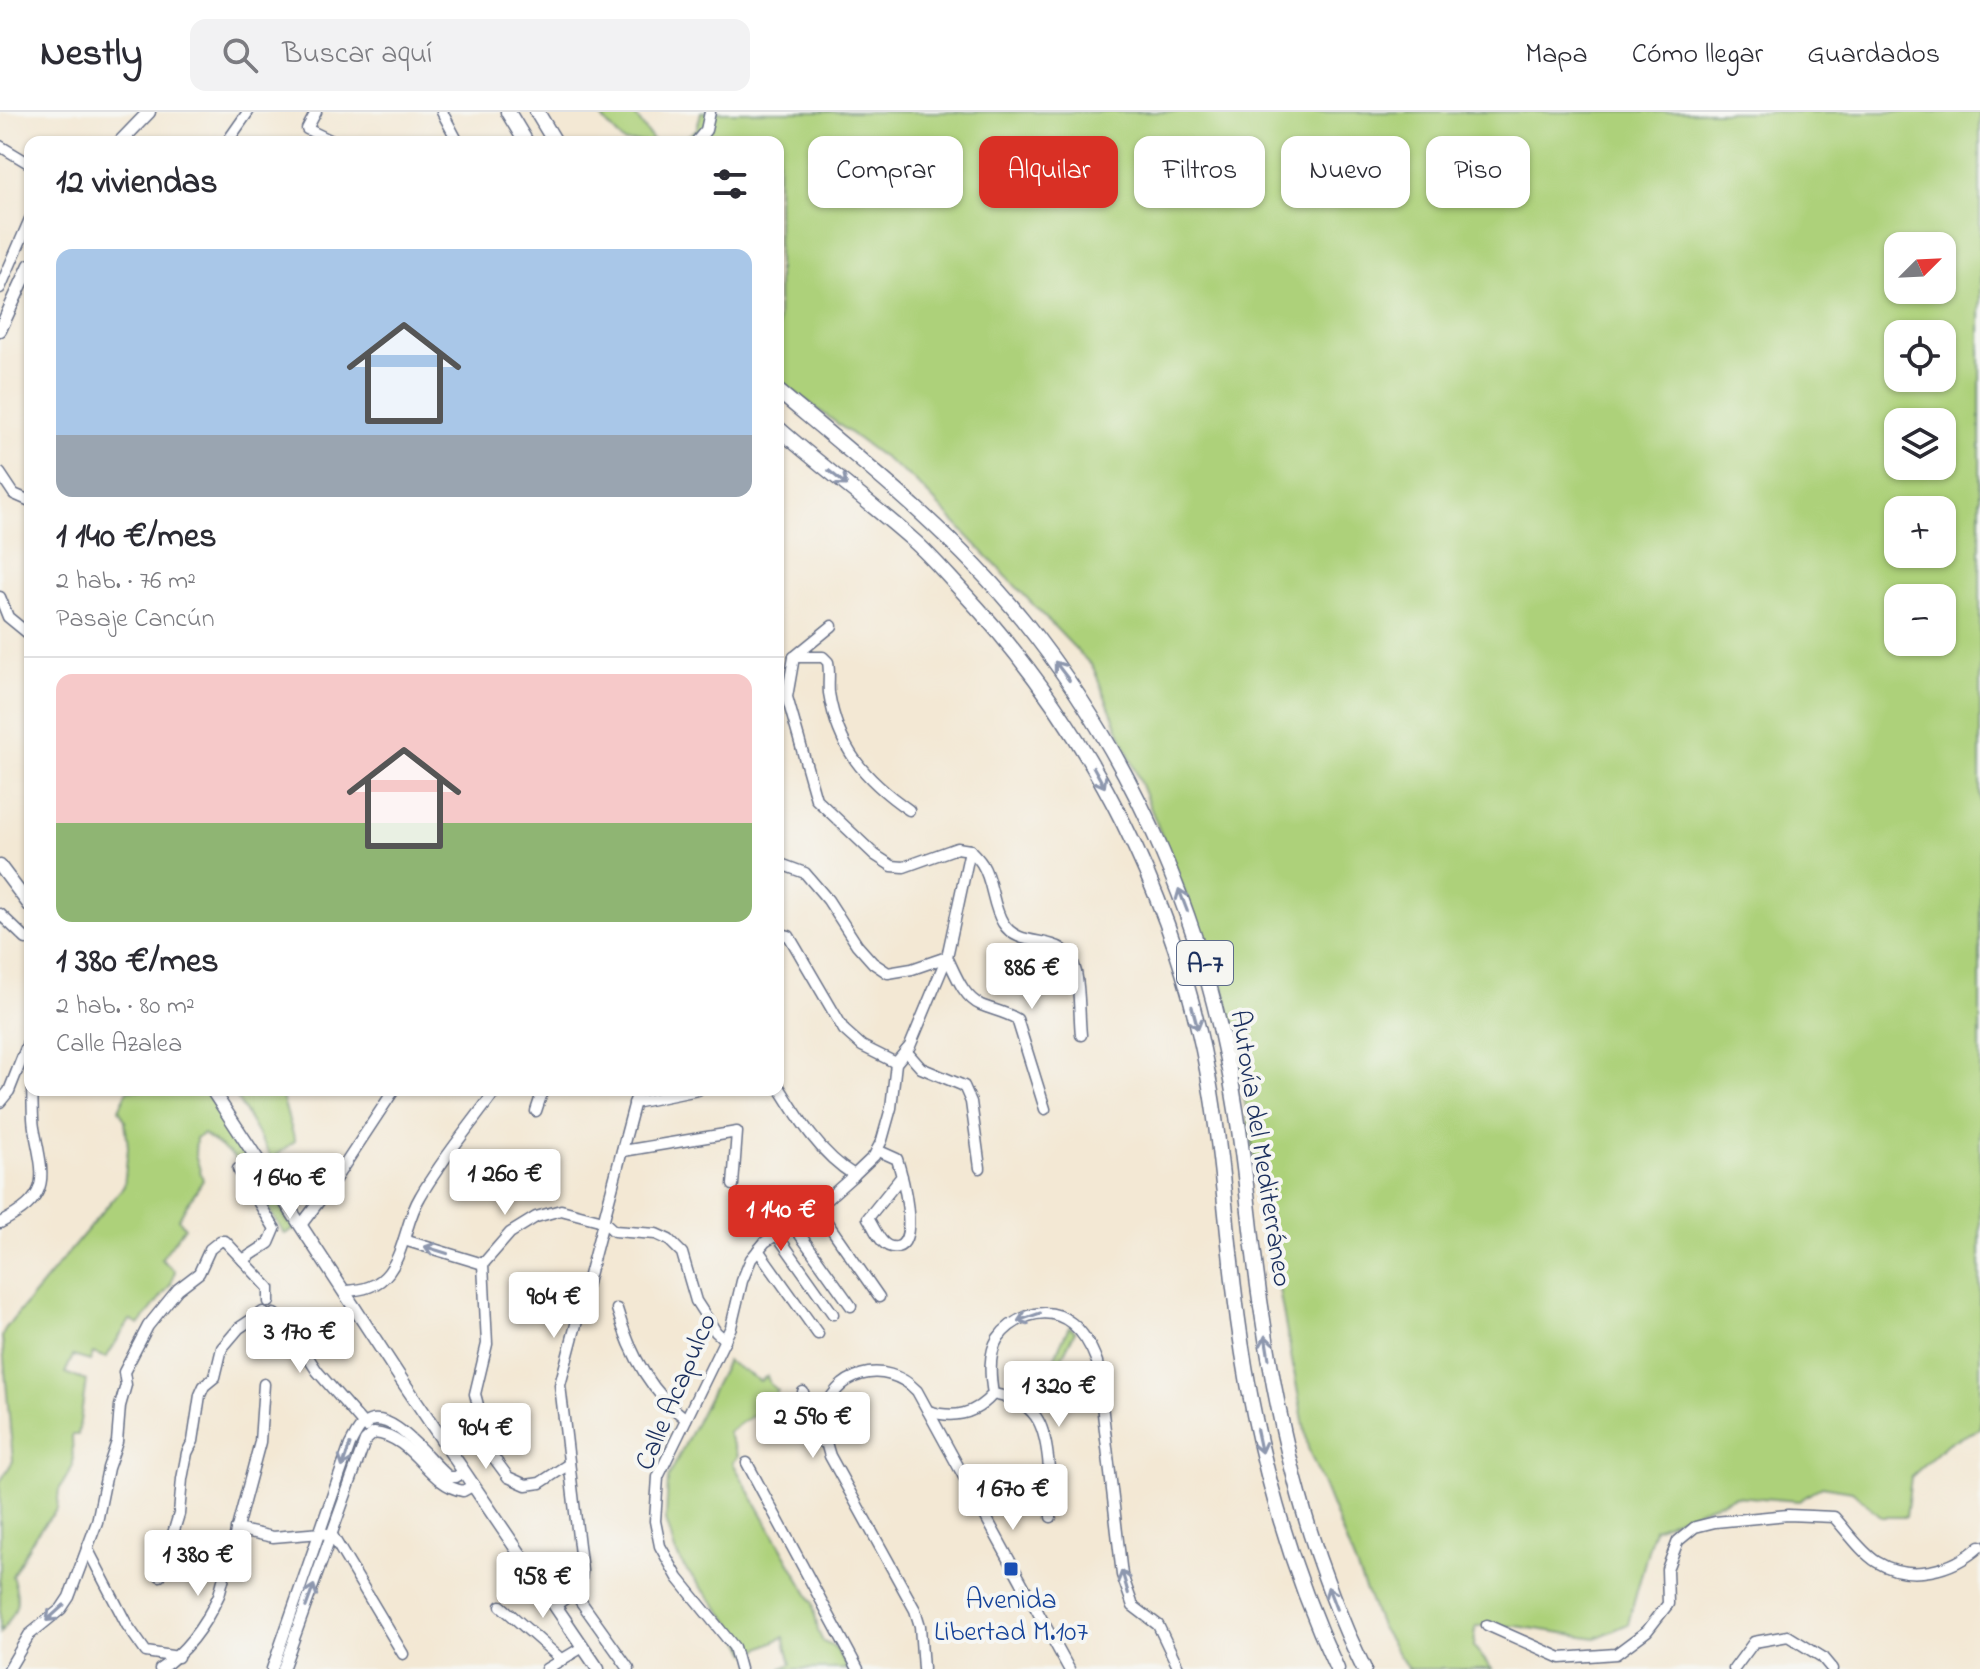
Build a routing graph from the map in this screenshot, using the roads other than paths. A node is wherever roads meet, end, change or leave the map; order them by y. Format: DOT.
graph roads {
  1 [pos="149,112"];
  2 [pos="248,112"];
  3 [pos="316,112"];
  4 [pos="442,112"];
  5 [pos="508,112"];
  6 [pos="537,112"];
  7 [pos="710,112"];
  8 [pos="126,136"];
  9 [pos="231,136"];
  10 [pos="322,136"];
  11 [pos="455,136"];
  12 [pos="522,136"];
  13 [pos="551,136"];
  14 [pos="701,136"];
  15 [pos="0,146"];
  16 [pos="24,160"];
  17 [pos="24,233"];
  18 [pos="24,278"];
  19 [pos="0,288"];
  20 [pos="0,330"];
  21 [pos="784,396"];
  22 [pos="784,433"];
  23 [pos="0,473"];
  24 [pos="24,498"];
  25 [pos="0,597"];
  26 [pos="832,626"];
  27 [pos="24,630"];
  28 [pos="794,657"];
  29 [pos="909,810"];
  30 [pos="970,850"];
  31 [pos="784,865"];
  32 [pos="0,866"];
  33 [pos="24,898"];
  34 [pos="0,914"];
  35 [pos="784,935"];
  36 [pos="24,937"];
  37 [pos="947,957"];
  38 [pos="1081,1035"];
  39 [pos="906,1051"];
  40 [pos="896,1063"];
  41 [pos="24,1067"];
  42 [pos="784,1094"];
  43 [pos="32,1096"];
  44 [pos="216,1096"];
  45 [pos="390,1096"];
  46 [pos="492,1096"];
  47 [pos="541,1096"];
  48 [pos="636,1096"];
  49 [pos="668,1096"];
  50 [pos="0,1102"];
  51 [pos="634,1103"];
  52 [pos="1045,1109"];
  53 [pos="536,1111"];
  54 [pos="877,1150"];
  55 [pos="623,1151"];
  56 [pos="980,1168"];
  57 [pos="238,1169"];
  58 [pos="854,1175"];
  59 [pos="902,1176"];
  60 [pos="733,1185"];
  61 [pos="817,1208"];
  62 [pos="603,1221"];
  63 [pos="0,1223"];
  64 [pos="301,1225"];
  65 [pos="793,1225"];
  66 [pos="777,1235"];
  67 [pos="404,1240"];
  68 [pos="758,1250"];
  69 [pos="243,1260"];
  70 [pos="483,1264"];
  71 [pos="345,1291"];
  72 [pos="879,1297"];
  73 [pos="851,1306"];
  74 [pos="269,1309"];
  75 [pos="617,1309"];
  76 [pos="833,1314"];
  77 [pos="818,1334"];
  78 [pos="725,1340"];
  79 [pos="264,1384"];
  80 [pos="803,1392"];
  81 [pos="993,1394"];
  82 [pos="352,1409"];
  83 [pos="928,1411"];
  84 [pos="374,1419"];
  85 [pos="686,1419"];
  86 [pos="363,1425"];
  87 [pos="374,1433"];
  88 [pos="830,1456"];
  89 [pos="747,1463"];
  90 [pos="569,1464"];
  91 [pos="464,1471"];
  92 [pos="474,1485"];
  93 [pos="1051,1517"];
  94 [pos="236,1529"];
  95 [pos="327,1534"];
  96 [pos="1980,1546"];
  97 [pos="87,1548"];
  98 [pos="160,1576"];
  99 [pos="574,1592"];
  100 [pos="1307,1598"];
  101 [pos="556,1605"];
  102 [pos="501,1606"];
  103 [pos="1487,1625"];
  104 [pos="583,1647"];
  105 [pos="403,1654"];
  106 [pos="178,1657"];
  107 [pos="562,1660"];
  108 [pos="9,1669"];
  109 [pos="160,1669"];
  110 [pos="272,1669"];
  111 [pos="283,1669"];
  112 [pos="546,1669"];
  113 [pos="598,1669"];
  114 [pos="629,1669"];
  115 [pos="740,1669"];
  116 [pos="858,1669"];
  117 [pos="923,1669"];
  118 [pos="1069,1669"];
  119 [pos="1179,1669"];
  120 [pos="1329,1669"];
  121 [pos="1337,1669"];
  122 [pos="1364,1669"];
  123 [pos="1734,1669"];
  124 [pos="1832,1669"];
  1 -- 8 [label="main road"];
  2 -- 9 [label="street"];
  3 -- 10 [label="street"];
  4 -- 11 [label="street"];
  5 -- 12 [label="highway"];
  6 -- 13 [label="highway"];
  7 -- 14 [label="street"];
  15 -- 16 [label="street"];
  17 -- 19 [label="street"];
  18 -- 20 [label="main road"];
  122 -- 21 [label="highway, Autovía del Mediterráneo / A-7, one-way"];
  22 -- 100 [label="highway, Autovía del Mediterráneo / A-7, one-way"];
  23 -- 24 [label="street"];
  25 -- 27 [label="street"];
  26 -- 28 [label="street"];
  28 -- 29 [label="street"];
  28 -- 30 [label="street"];
  30 -- 37 [label="street"];
  30 -- 38 [label="street"];
  31 -- 37 [label="street"];
  32 -- 33 [label="main road"];
  34 -- 36 [label="street"];
  35 -- 40 [label="street"];
  37 -- 39 [label="street"];
  37 -- 52 [label="street"];
  39 -- 40 [label="street"];
  39 -- 56 [label="street"];
  40 -- 54 [label="street, Calle Acapulco"];
  41 -- 50 [label="street"];
  42 -- 58 [label="street"];
  43 -- 63 [label="street"];
  44 -- 64 [label="main road"];
  45 -- 64 [label="street"];
  46 -- 67 [label="street"];
  47 -- 53 [label="street"];
  48 -- 51 [label="street"];
  49 -- 51 [label="street"];
  51 -- 55 [label="street"];
  54 -- 58 [label="street, Calle Acapulco"];
  54 -- 59 [label="street"];
  55 -- 60 [label="street"];
  55 -- 62 [label="street"];
  57 -- 69 [label="street"];
  58 -- 61 [label="street, Calle Acapulco"];
  59 -- 59 [label="street"];
  61 -- 65 [label="street, Calle Acapulco"];
  61 -- 72 [label="street"];
  62 -- 70 [label="street"];
  62 -- 78 [label="street"];
  62 -- 90 [label="street"];
  64 -- 71 [label="main road"];
  65 -- 66 [label="street, Calle Acapulco"];
  65 -- 73 [label="street"];
  66 -- 68 [label="street, Calle Acapulco"];
  66 -- 76 [label="street"];
  70 -- 67 [label="street, one-way"];
  67 -- 71 [label="street"];
  68 -- 77 [label="street"];
  68 -- 78 [label="street, Calle Acapulco"];
  69 -- 74 [label="street"];
  69 -- 97 [label="street"];
  70 -- 90 [label="street"];
  71 -- 91 [label="main road"];
  74 -- 82 [label="street"];
  74 -- 98 [label="street"];
  75 -- 85 [label="street"];
  78 -- 85 [label="street, Calle Acapulco"];
  79 -- 94 [label="street"];
  80 -- 88 [label="street"];
  81 -- 83 [label="street"];
  81 -- 93 [label="street"];
  119 -- 81 [label="street, one-way"];
  82 -- 84 [label="street"];
  82 -- 86 [label="street"];
  83 -- 88 [label="street"];
  83 -- 118 [label="street"];
  84 -- 86 [label="street"];
  84 -- 91 [label="street"];
  85 -- 115 [label="street, Calle Acapulco"];
  86 -- 87 [label="street"];
  86 -- 95 [label="street, one-way"];
  87 -- 92 [label="street"];
  87 -- 95 [label="street"];
  88 -- 117 [label="street"];
  89 -- 116 [label="street"];
  90 -- 99 [label="street"];
  91 -- 92 [label="main road"];
  92 -- 101 [label="main road"];
  94 -- 95 [label="street"];
  94 -- 106 [label="street"];
  95 -- 105 [label="street"];
  95 -- 110 [label="street"];
  111 -- 95 [label="street, one-way"];
  96 -- 103 [label="street"];
  97 -- 106 [label="street"];
  97 -- 108 [label="street, one-way"];
  99 -- 101 [label="street"];
  99 -- 114 [label="street"];
  100 -- 120 [label="highway"];
  100 -- 121 [label="highway, Autovía del Mediterráneo / A-7"];
  101 -- 104 [label="main road"];
  102 -- 107 [label="street"];
  104 -- 107 [label="street"];
  104 -- 113 [label="main road"];
  106 -- 109 [label="street"];
  107 -- 112 [label="street"];
  123 -- 124 [label="street"];
}
